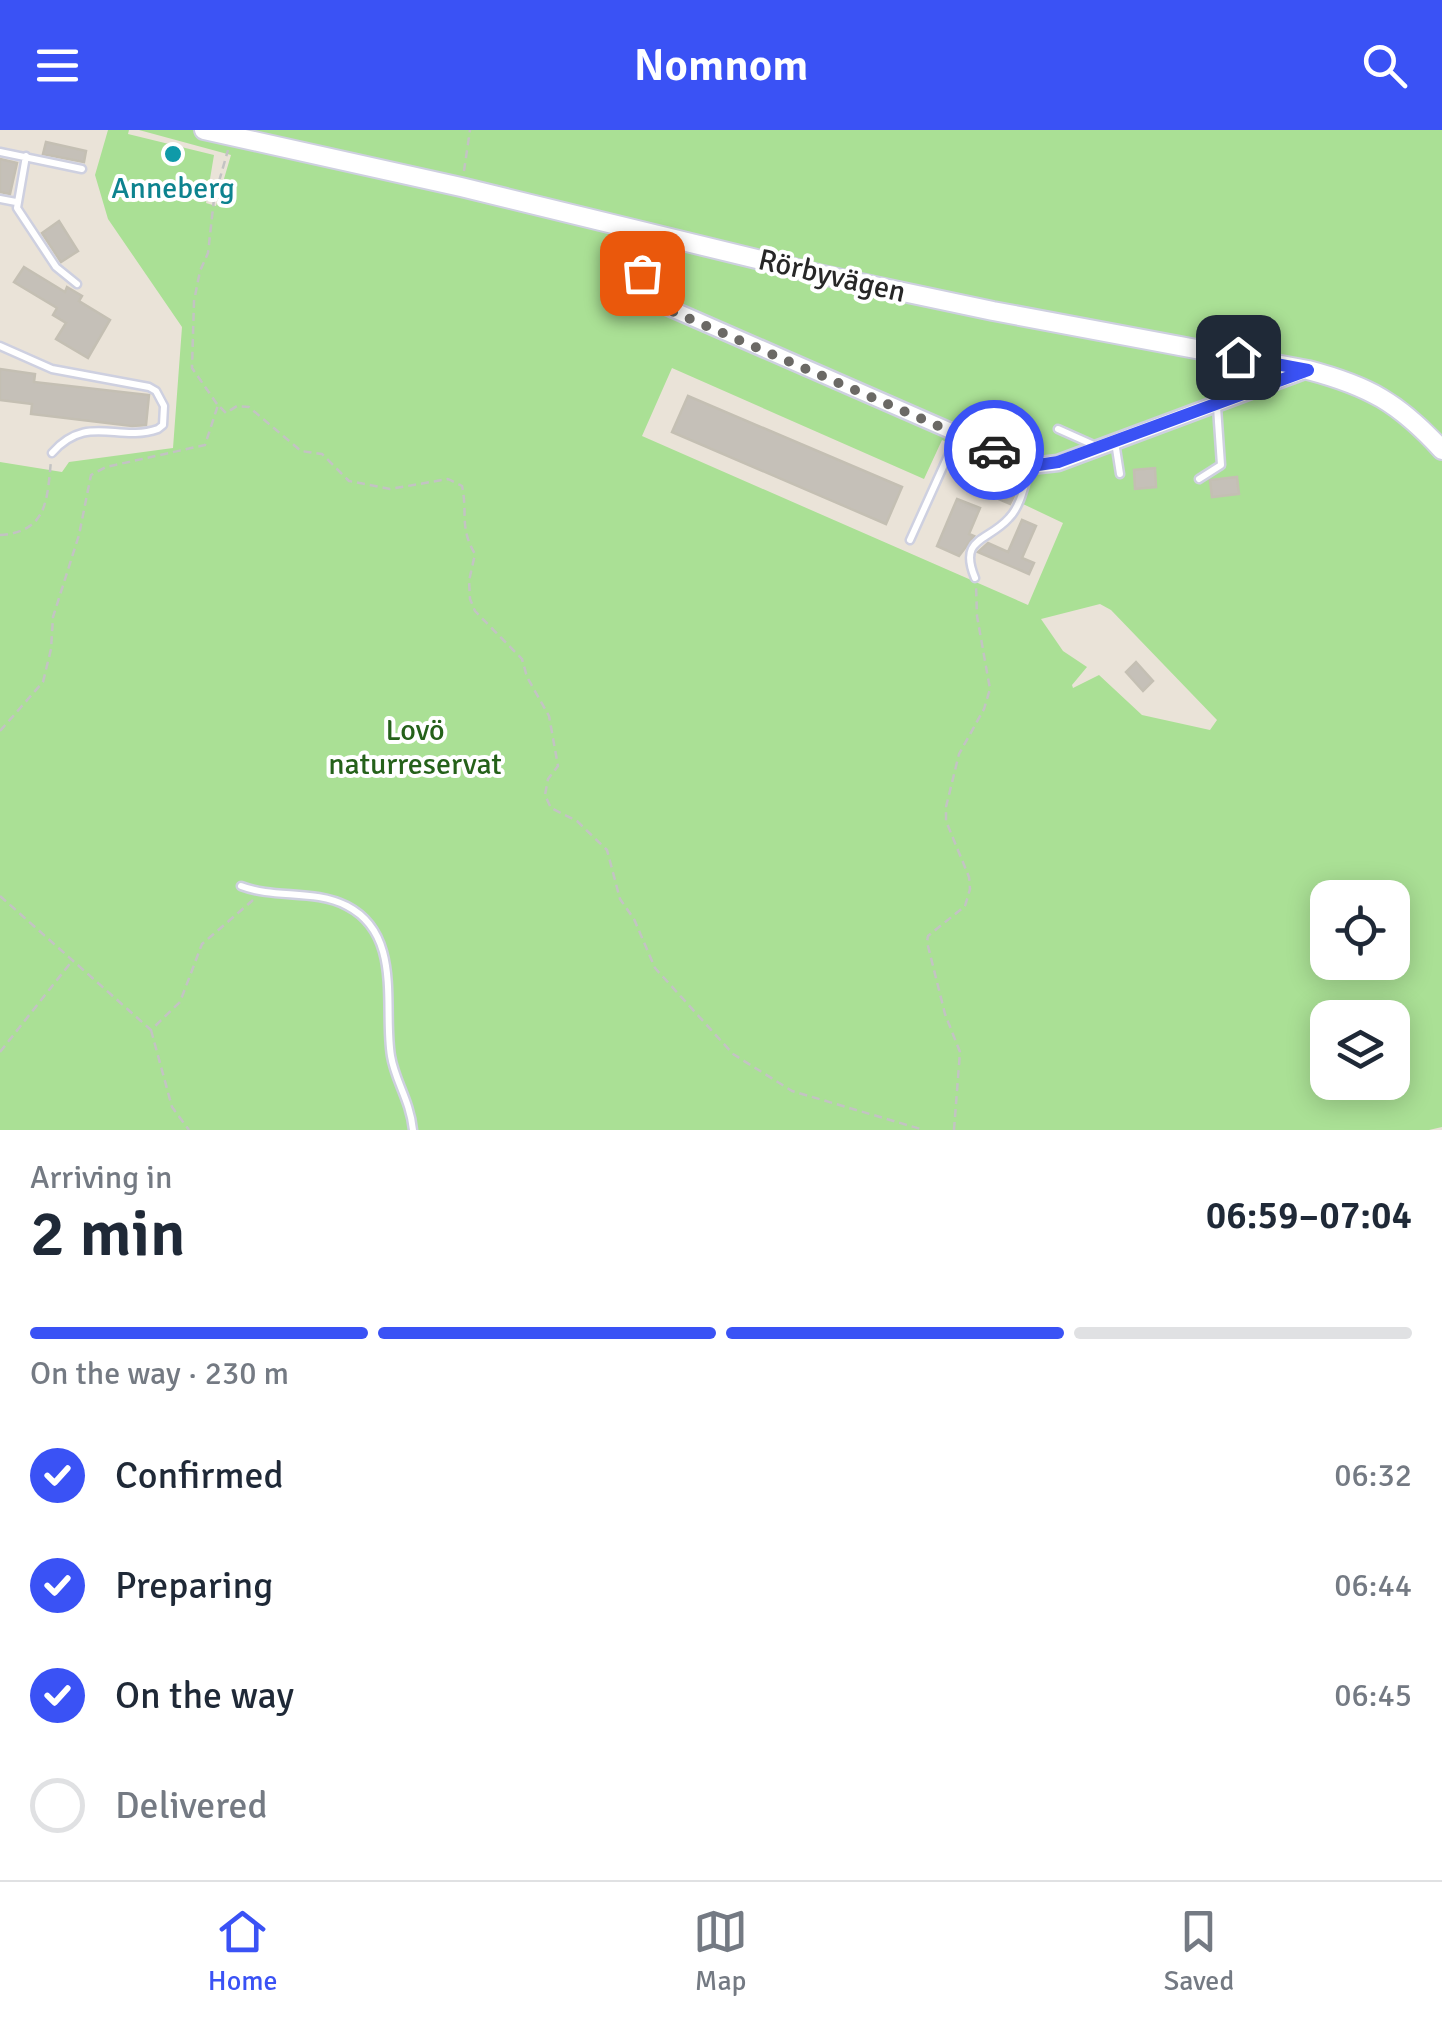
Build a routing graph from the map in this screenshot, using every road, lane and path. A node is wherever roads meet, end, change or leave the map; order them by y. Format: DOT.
graph roads {
  1 [pos="204,130"];
  2 [pos="470,130"];
  3 [pos="231,137"];
  4 [pos="0,152"];
  5 [pos="26,156"];
  6 [pos="82,169"];
  7 [pos="461,188"];
  8 [pos="0,199"];
  9 [pos="16,202"];
  10 [pos="650,232"];
  11 [pos="77,284"];
  12 [pos="0,348"];
  13 [pos="1308,370"];
  14 [pos="218,405"];
  15 [pos="1217,406"];
  16 [pos="1058,429"];
  17 [pos="957,435"];
  18 [pos="1115,441"];
  19 [pos="1097,447"];
  20 [pos="1442,450"];
  21 [pos="52,453"];
  22 [pos="1031,466"];
  23 [pos="1120,474"];
  24 [pos="1199,479"];
  25 [pos="0,536"];
  26 [pos="910,540"];
  27 [pos="976,578"];
  28 [pos="0,731"];
  29 [pos="241,886"];
  30 [pos="251,890"];
  31 [pos="0,896"];
  32 [pos="73,960"];
  33 [pos="150,1030"];
  34 [pos="0,1052"];
  35 [pos="188,1130"];
  36 [pos="414,1130"];
  37 [pos="924,1130"];
  38 [pos="954,1130"];
  1 -- 3 [label="street, Rörbyvägen"];
  2 -- 7 [label="path"];
  3 -- 7 [label="street, Rörbyvägen"];
  3 -- 14 [label="path"];
  4 -- 5 [label="lane"];
  5 -- 6 [label="lane"];
  5 -- 9 [label="lane"];
  7 -- 10 [label="street, Rörbyvägen"];
  8 -- 9 [label="lane"];
  9 -- 11 [label="lane"];
  10 -- 13 [label="street, Rörbyvägen"];
  10 -- 17 [label="street"];
  12 -- 21 [label="lane"];
  13 -- 15 [label="street"];
  13 -- 20 [label="street, Rörbyvägen"];
  14 -- 28 [label="path"];
  14 -- 37 [label="path"];
  15 -- 18 [label="street"];
  15 -- 24 [label="lane"];
  16 -- 19 [label="lane"];
  17 -- 22 [label="street"];
  17 -- 26 [label="lane"];
  18 -- 19 [label="street"];
  18 -- 23 [label="lane"];
  19 -- 22 [label="street"];
  21 -- 25 [label="path"];
  22 -- 27 [label="lane"];
  27 -- 38 [label="path"];
  29 -- 30 [label="lane"];
  30 -- 33 [label="path"];
  30 -- 36 [label="lane"];
  31 -- 32 [label="path"];
  32 -- 33 [label="path"];
  32 -- 34 [label="path"];
  33 -- 35 [label="path"];
}
